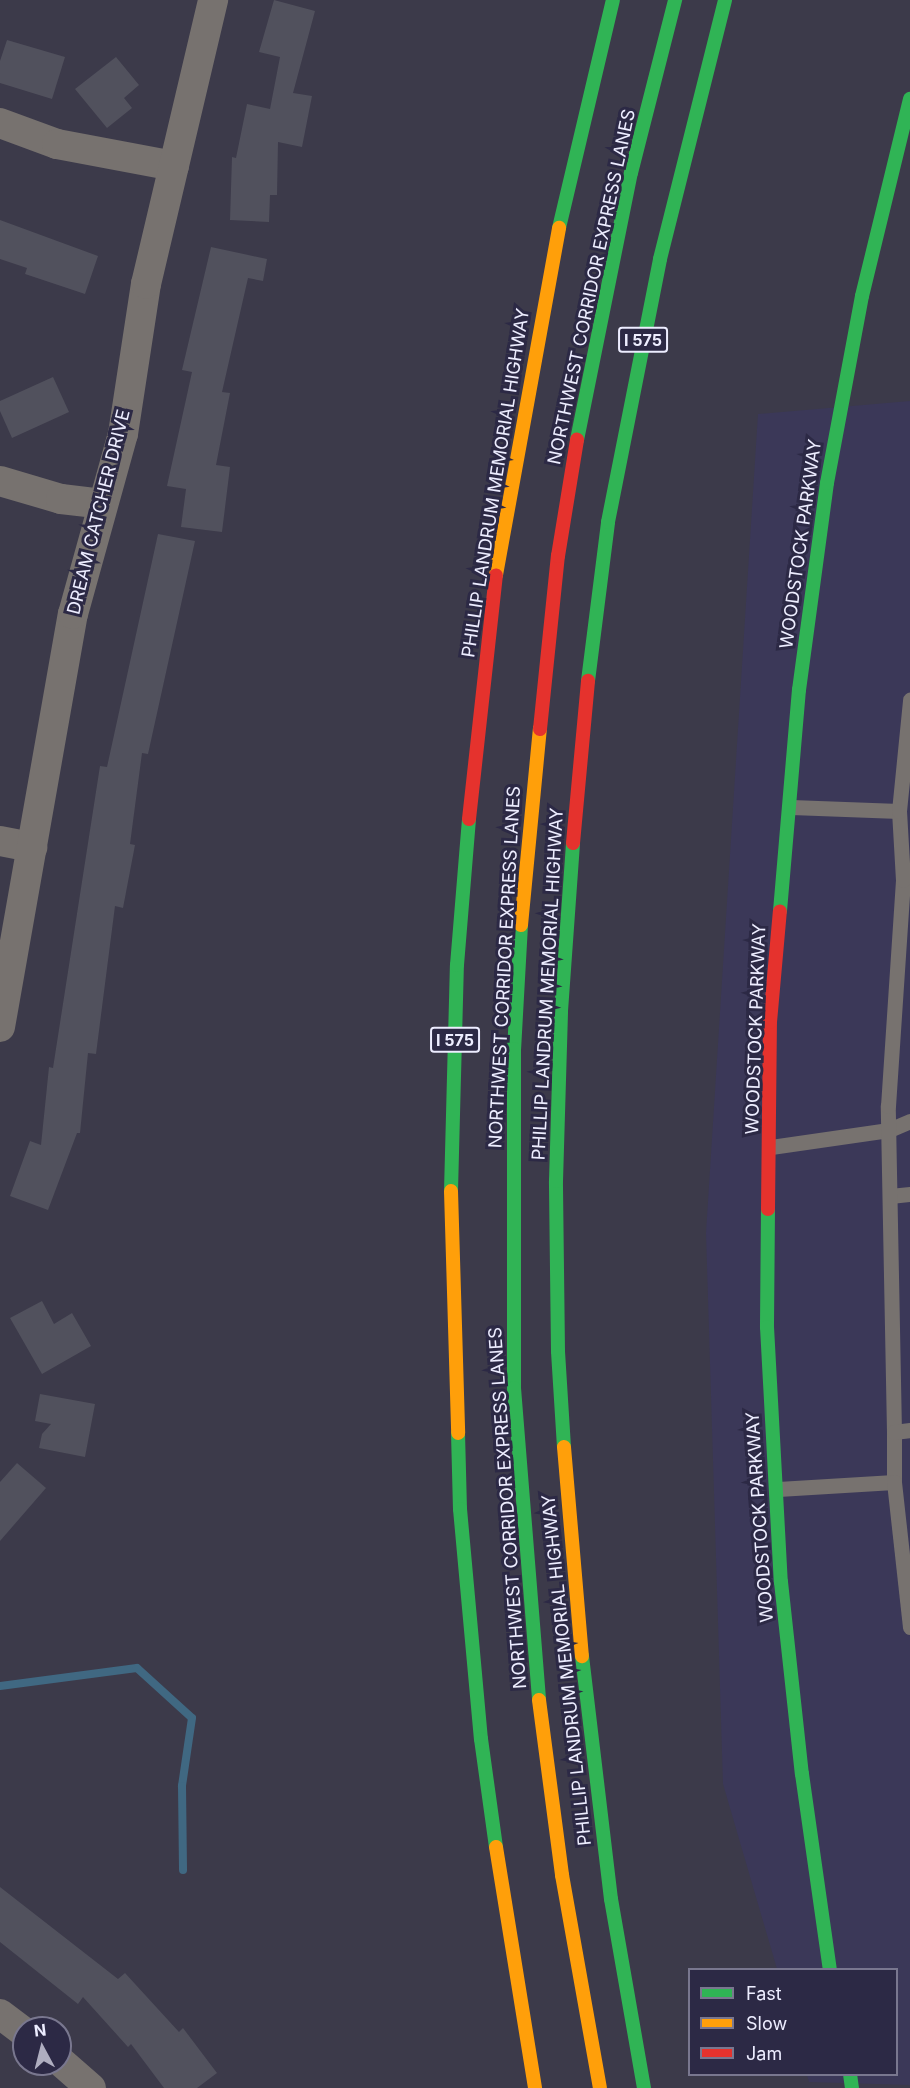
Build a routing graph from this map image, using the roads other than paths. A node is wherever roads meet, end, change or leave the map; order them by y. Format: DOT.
graph roads {
  1 [pos="213,0"];
  2 [pos="613,0"];
  3 [pos="675,0"];
  4 [pos="725,0"];
  5 [pos="910,99"];
  6 [pos="0,123"];
  7 [pos="174,166"];
  8 [pos="0,480"];
  9 [pos="103,504"];
  10 [pos="910,700"];
  11 [pos="908,753"];
  12 [pos="791,807"];
  13 [pos="899,811"];
  14 [pos="0,841"];
  15 [pos="32,847"];
  16 [pos="907,880"];
  17 [pos="0,1027"];
  18 [pos="910,1121"];
  19 [pos="889,1130"];
  20 [pos="771,1147"];
  21 [pos="910,1194"];
  22 [pos="890,1196"];
  23 [pos="910,1430"];
  24 [pos="894,1432"];
  25 [pos="894,1482"];
  26 [pos="778,1489"];
  27 [pos="904,1522"];
  28 [pos="910,1628"];
  29 [pos="830,1968"];
  30 [pos="72,2071"];
  31 [pos="91,2088"];
  32 [pos="535,2088"];
  33 [pos="600,2088"];
  34 [pos="644,2088"];
  1 -- 7 [label="street, DREAM CATCHER DRIVE"];
  2 -- 32 [label="main road, PHILLIP LANDRUM MEMORIAL HIGHWAY / I 575"];
  3 -- 33 [label="main road, NORTHWEST CORRIDOR EXPRESS LANES"];
  4 -- 34 [label="main road, PHILLIP LANDRUM MEMORIAL HIGHWAY / I 575"];
  5 -- 12 [label="main road, WOODSTOCK PARKWAY"];
  6 -- 7 [label="street"];
  7 -- 9 [label="street, DREAM CATCHER DRIVE"];
  8 -- 9 [label="street"];
  9 -- 15 [label="street, DREAM CATCHER DRIVE"];
  10 -- 11 [label="lane"];
  11 -- 13 [label="lane"];
  12 -- 13 [label="lane"];
  12 -- 20 [label="main road, WOODSTOCK PARKWAY"];
  13 -- 16 [label="lane"];
  14 -- 15 [label="street"];
  15 -- 17 [label="street, DREAM CATCHER DRIVE"];
  16 -- 19 [label="lane"];
  18 -- 19 [label="lane"];
  19 -- 20 [label="lane"];
  19 -- 22 [label="lane"];
  20 -- 26 [label="main road, WOODSTOCK PARKWAY"];
  21 -- 22 [label="lane"];
  22 -- 24 [label="lane"];
  23 -- 24 [label="lane"];
  24 -- 25 [label="lane"];
  25 -- 26 [label="lane"];
  25 -- 27 [label="lane"];
  26 -- 29 [label="main road, WOODSTOCK PARKWAY"];
  27 -- 28 [label="lane"];
  30 -- 31 [label="street"];
}
